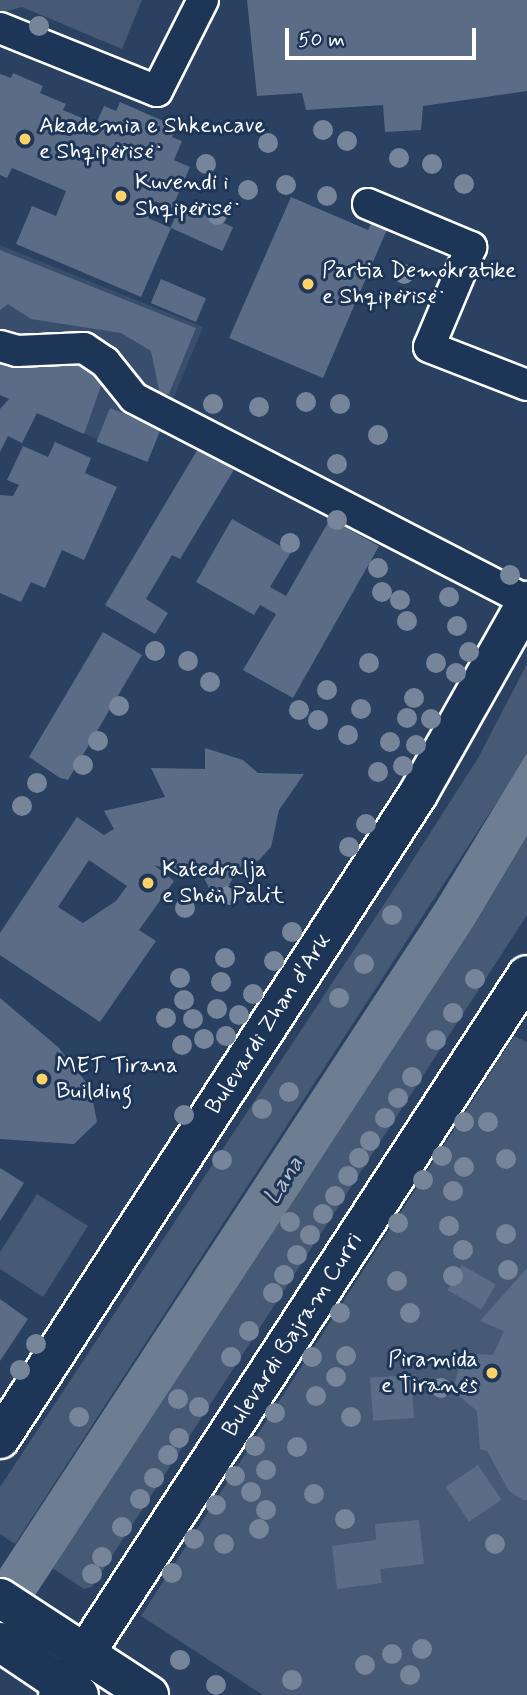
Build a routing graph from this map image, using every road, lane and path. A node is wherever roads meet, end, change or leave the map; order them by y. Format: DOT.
graph roads {
  1 [pos="204,0"];
  2 [pos="0,28"];
  3 [pos="368,204"];
  4 [pos="0,346"];
  5 [pos="527,385"];
  6 [pos="527,601"];
  7 [pos="525,980"];
  8 [pos="0,1439"];
  9 [pos="0,1598"];
  10 [pos="23,1643"];
  11 [pos="85,1653"];
  12 [pos="67,1692"];
  13 [pos="149,1695"];
  1 -- 2 [label="street"];
  3 -- 5 [label="street"];
  4 -- 6 [label="street"];
  6 -- 8 [label="main road, Bulevardi Zhan d'Ark"];
  7 -- 11 [label="main road, Bulevardi Bajram Curri"];
  9 -- 10 [label="main road"];
  10 -- 11 [label="main road"];
  10 -- 12 [label="main road"];
  11 -- 12 [label="main road, Bulevardi Bajram Curri"];
  11 -- 13 [label="main road"];
}
